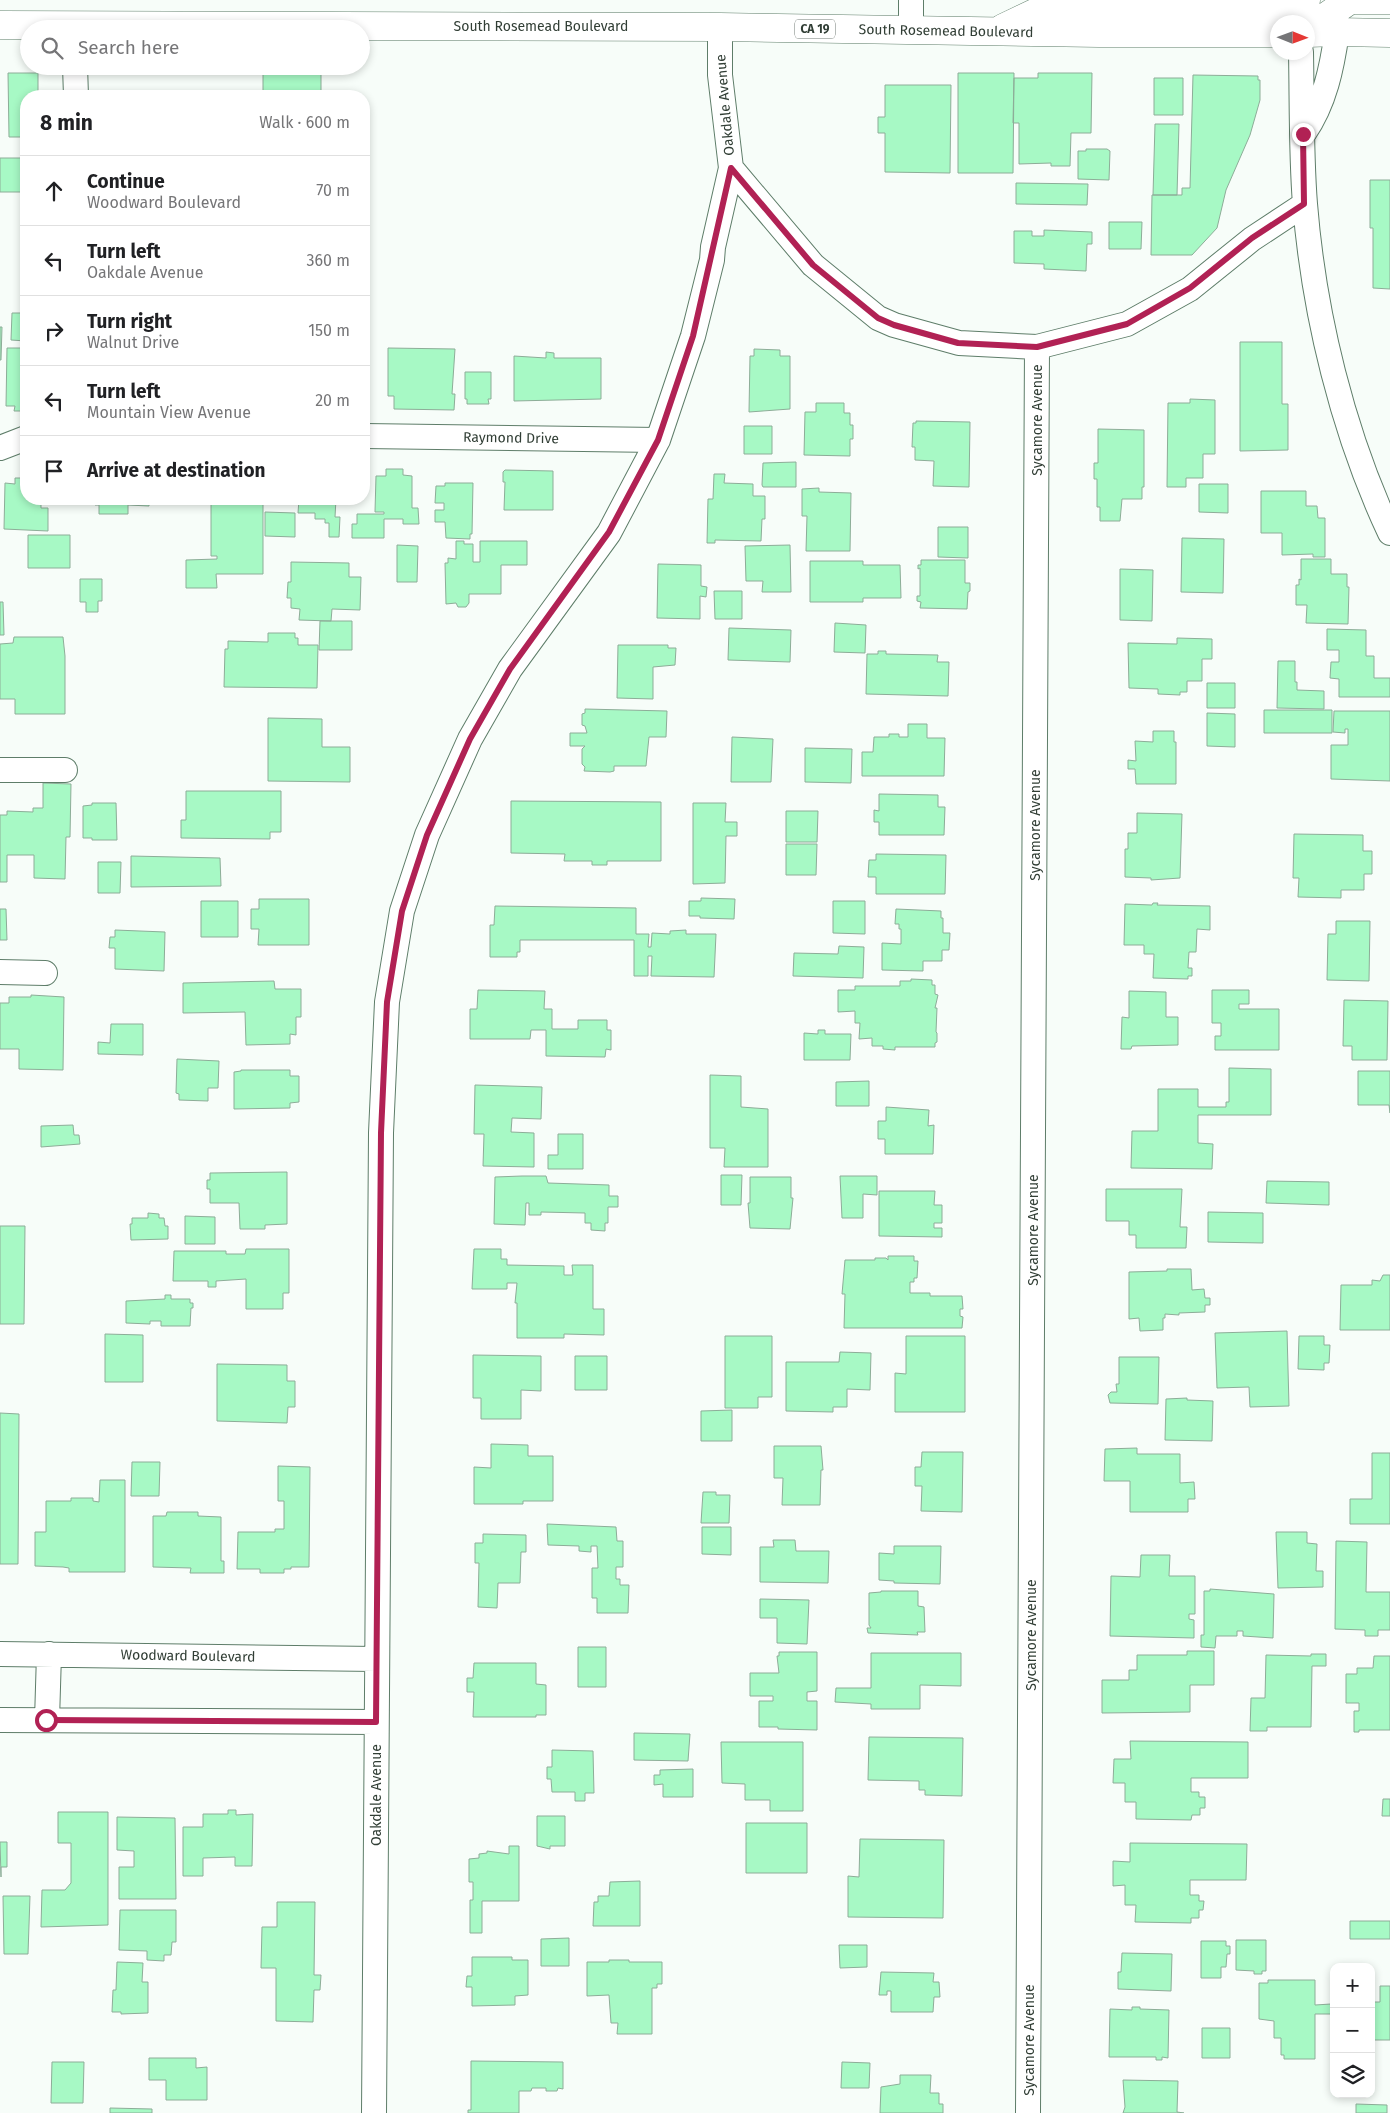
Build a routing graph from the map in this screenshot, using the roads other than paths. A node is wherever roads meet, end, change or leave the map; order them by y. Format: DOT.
graph roads {
  1 [pos="911,0"];
  2 [pos="1306,0"];
  3 [pos="1390,0"];
  4 [pos="1315,24"];
  5 [pos="0,25"];
  6 [pos="20,26"];
  7 [pos="370,27"];
  8 [pos="720,27"];
  9 [pos="910,30"];
  10 [pos="994,31"];
  11 [pos="1337,32"];
  12 [pos="1270,33"];
  13 [pos="1315,33"];
  14 [pos="1390,34"];
  15 [pos="1301,60"];
  16 [pos="75,75"];
  17 [pos="76,90"];
  18 [pos="1303,134"];
  19 [pos="731,168"];
  20 [pos="1304,204"];
  21 [pos="1037,347"];
  22 [pos="370,436"];
  23 [pos="20,440"];
  24 [pos="658,440"];
  25 [pos="0,448"];
  26 [pos="1387,519"];
  27 [pos="0,770"];
  28 [pos="65,770"];
  29 [pos="0,972"];
  30 [pos="45,973"];
  31 [pos="0,1654"];
  32 [pos="49,1654"];
  33 [pos="376,1659"];
  34 [pos="0,1720"];
  35 [pos="46,1720"];
  36 [pos="376,1722"];
  37 [pos="374,2113"];
  38 [pos="1028,2113"];
  1 -- 9 [label="street"];
  2 -- 10 [label="main road"];
  3 -- 4 [label="main road"];
  5 -- 6 [label="main road, South Rosemead Boulevard / CA 19"];
  7 -- 8 [label="main road, South Rosemead Boulevard / CA 19"];
  8 -- 9 [label="main road, South Rosemead Boulevard / CA 19"];
  8 -- 19 [label="street, Oakdale Avenue"];
  9 -- 10 [label="main road, South Rosemead Boulevard / CA 19"];
  10 -- 12 [label="main road, South Rosemead Boulevard / CA 19"];
  11 -- 13 [label="main road"];
  11 -- 14 [label="main road"];
  11 -- 18 [label="street"];
  15 -- 18 [label="street"];
  16 -- 17 [label="street"];
  18 -- 20 [label="street"];
  19 -- 21 [label="street"];
  19 -- 24 [label="street, Oakdale Avenue"];
  20 -- 21 [label="street"];
  20 -- 26 [label="street"];
  21 -- 38 [label="street, Sycamore Avenue"];
  22 -- 24 [label="street, Raymond Drive"];
  23 -- 25 [label="street"];
  24 -- 33 [label="street, Oakdale Avenue"];
  27 -- 28 [label="street"];
  29 -- 30 [label="street"];
  31 -- 32 [label="street, Woodward Boulevard"];
  32 -- 33 [label="street, Woodward Boulevard"];
  32 -- 35 [label="street"];
  33 -- 36 [label="street, Oakdale Avenue"];
  34 -- 35 [label="street"];
  35 -- 36 [label="street"];
  36 -- 37 [label="street, Oakdale Avenue"];
}
